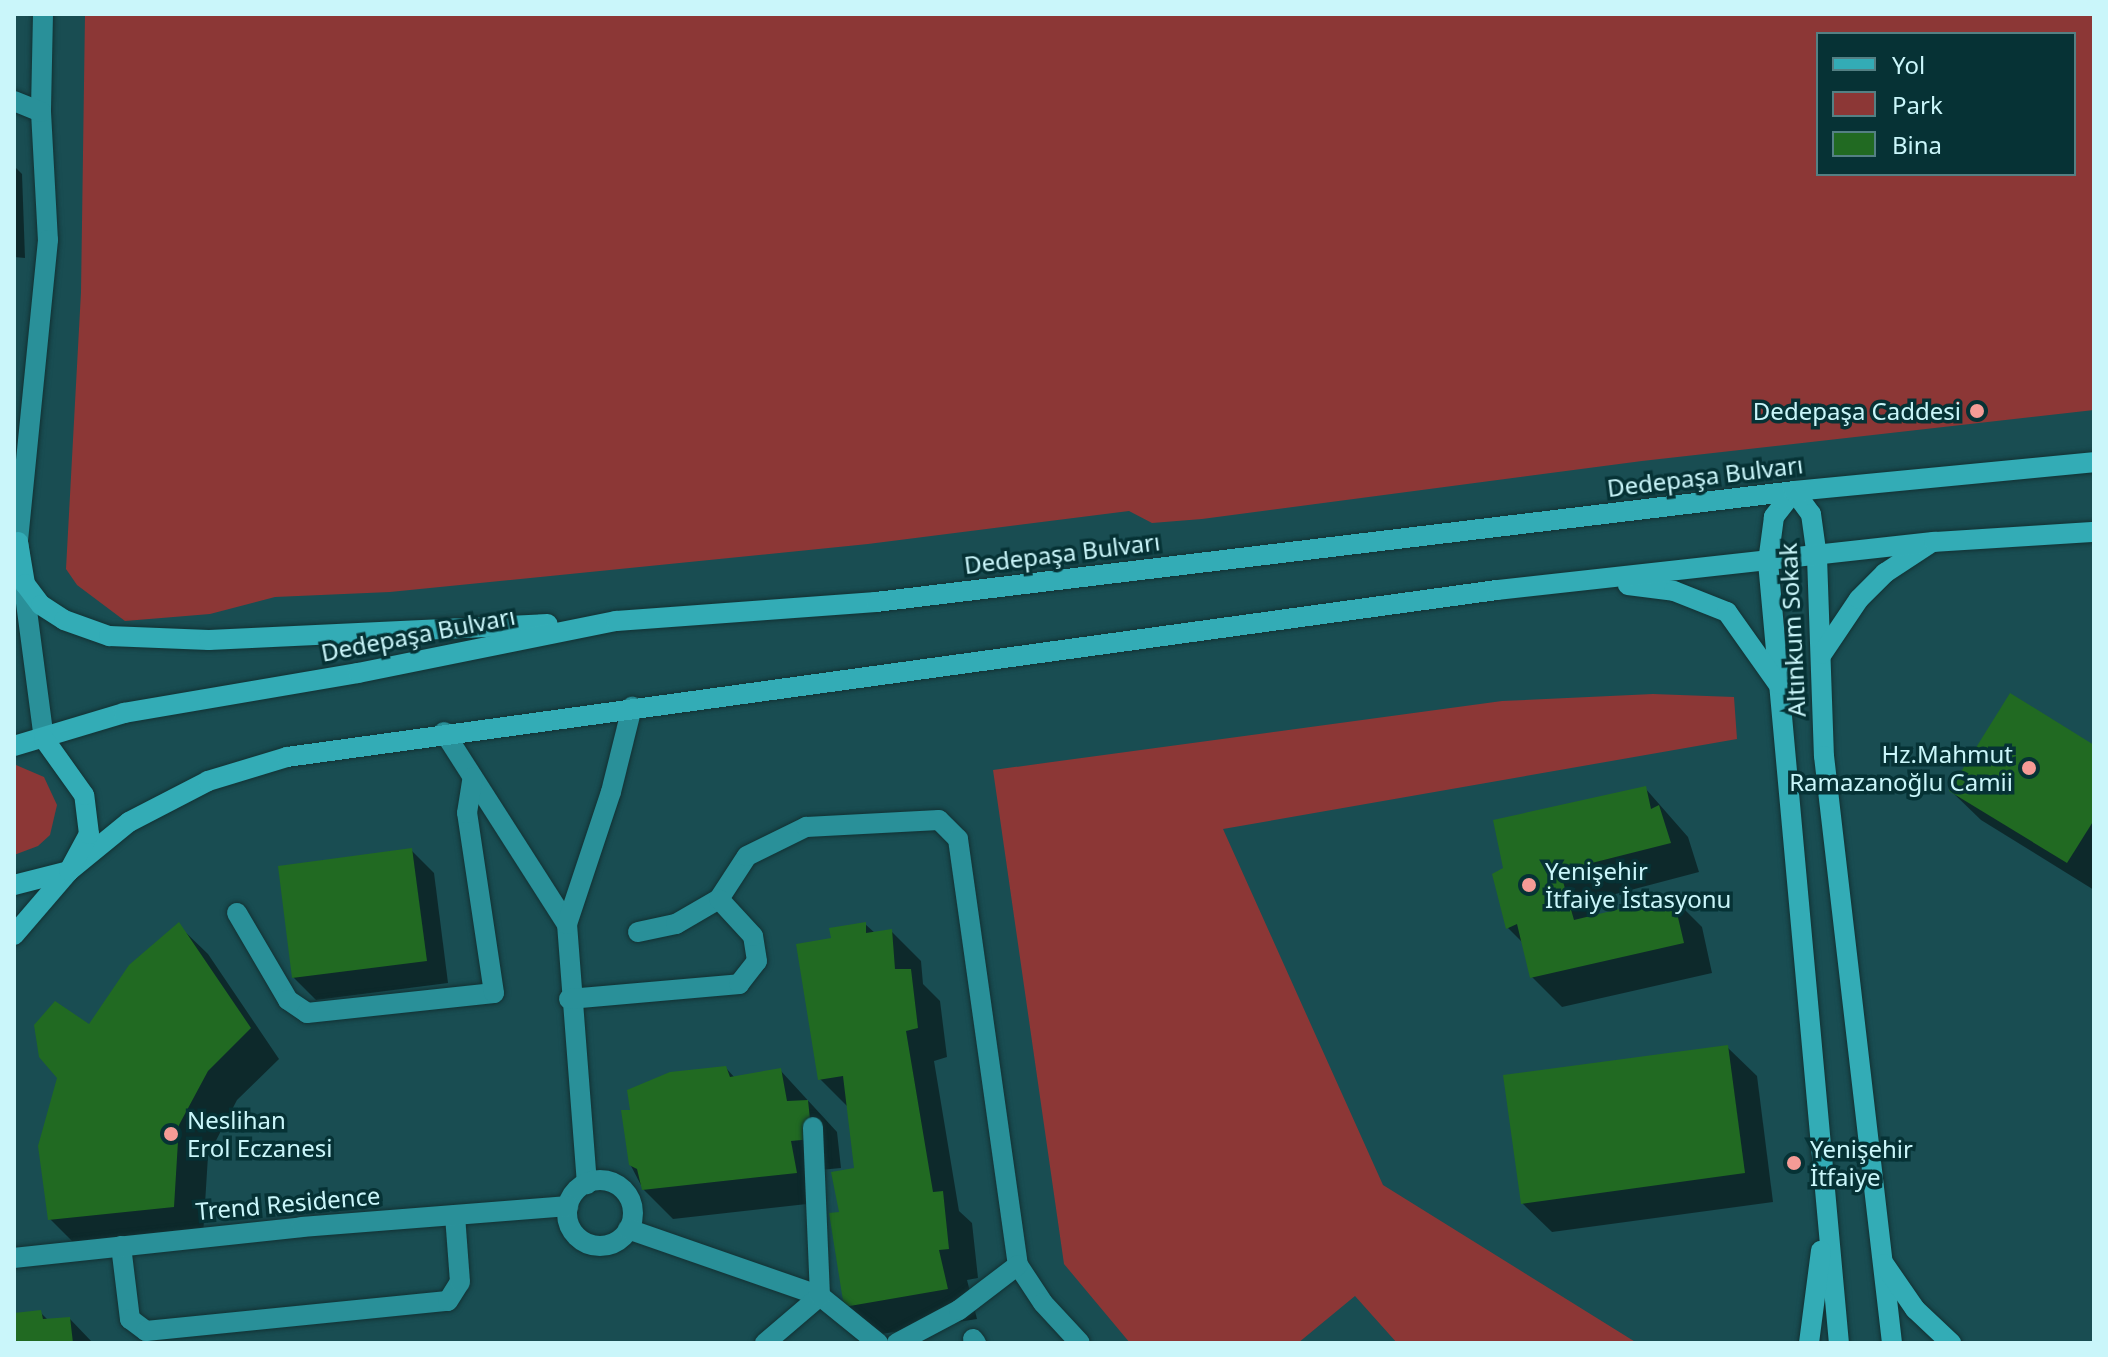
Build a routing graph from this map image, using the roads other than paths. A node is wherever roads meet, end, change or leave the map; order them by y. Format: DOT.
graph roads {
  1 [pos="43,14"];
  2 [pos="14,101"];
  3 [pos="41,112"];
  4 [pos="2094,462"];
  5 [pos="1794,491"];
  6 [pos="2094,532"];
  7 [pos="18,542"];
  8 [pos="1934,542"];
  9 [pos="1817,557"];
  10 [pos="1768,562"];
  11 [pos="14,578"];
  12 [pos="1596,580"];
  13 [pos="616,621"];
  14 [pos="1822,654"];
  15 [pos="1780,689"];
  16 [pos="632,707"];
  17 [pos="444,732"];
  18 [pos="44,739"];
  19 [pos="14,746"];
  20 [pos="473,777"];
  21 [pos="69,871"];
  22 [pos="14,885"];
  23 [pos="719,899"];
  24 [pos="237,913"];
  25 [pos="567,924"];
  26 [pos="638,932"];
  27 [pos="14,935"];
  28 [pos="569,999"];
  29 [pos="813,1127"];
  30 [pos="587,1184"];
  31 [pos="568,1206"];
  32 [pos="455,1215"];
  33 [pos="1825,1215"];
  34 [pos="628,1229"];
  35 [pos="121,1246"];
  36 [pos="14,1258"];
  37 [pos="1882,1260"];
  38 [pos="1018,1265"];
  39 [pos="820,1296"];
  40 [pos="765,1343"];
  41 [pos="878,1343"];
  42 [pos="897,1343"];
  43 [pos="1080,1343"];
  44 [pos="1809,1343"];
  45 [pos="1839,1343"];
  46 [pos="1892,1343"];
  47 [pos="1951,1343"];
  1 -- 3 [label="street"];
  2 -- 3 [label="street"];
  3 -- 7 [label="street"];
  4 -- 5 [label="main road, Dedepaşa Bulvarı"];
  5 -- 9 [label="main road, Altınkum Sokak"];
  5 -- 10 [label="main road, Altınkum Sokak"];
  5 -- 13 [label="main road, Dedepaşa Bulvarı"];
  6 -- 8 [label="main road"];
  7 -- 11 [label="street"];
  7 -- 13 [label="main road"];
  7 -- 18 [label="street"];
  8 -- 9 [label="main road"];
  8 -- 14 [label="main road"];
  9 -- 10 [label="main road"];
  9 -- 14 [label="main road, Altınkum Sokak"];
  10 -- 12 [label="main road"];
  10 -- 15 [label="main road, Altınkum Sokak"];
  12 -- 15 [label="main road"];
  12 -- 16 [label="main road"];
  13 -- 18 [label="main road, Dedepaşa Bulvarı"];
  14 -- 37 [label="main road, Altınkum Sokak"];
  15 -- 33 [label="main road, Altınkum Sokak"];
  16 -- 17 [label="main road"];
  16 -- 25 [label="street"];
  17 -- 20 [label="street"];
  17 -- 21 [label="main road"];
  18 -- 19 [label="main road, Dedepaşa Bulvarı"];
  18 -- 21 [label="main road"];
  20 -- 24 [label="street"];
  20 -- 25 [label="street"];
  21 -- 22 [label="main road"];
  21 -- 27 [label="main road"];
  23 -- 26 [label="street"];
  23 -- 28 [label="street"];
  23 -- 38 [label="street"];
  25 -- 28 [label="street"];
  28 -- 30 [label="street"];
  29 -- 39 [label="street"];
  30 -- 31 [label="street"];
  30 -- 34 [label="street"];
  31 -- 32 [label="street, Trend Residence"];
  31 -- 34 [label="street"];
  32 -- 35 [label="street, Trend Residence"];
  32 -- 35 [label="street"];
  33 -- 44 [label="main road"];
  33 -- 45 [label="main road, Altınkum Sokak"];
  34 -- 39 [label="street"];
  35 -- 36 [label="street, Trend Residence"];
  37 -- 46 [label="main road, Altınkum Sokak"];
  37 -- 47 [label="main road"];
  38 -- 42 [label="street"];
  38 -- 43 [label="street"];
  39 -- 40 [label="street"];
  39 -- 41 [label="street"];
}
